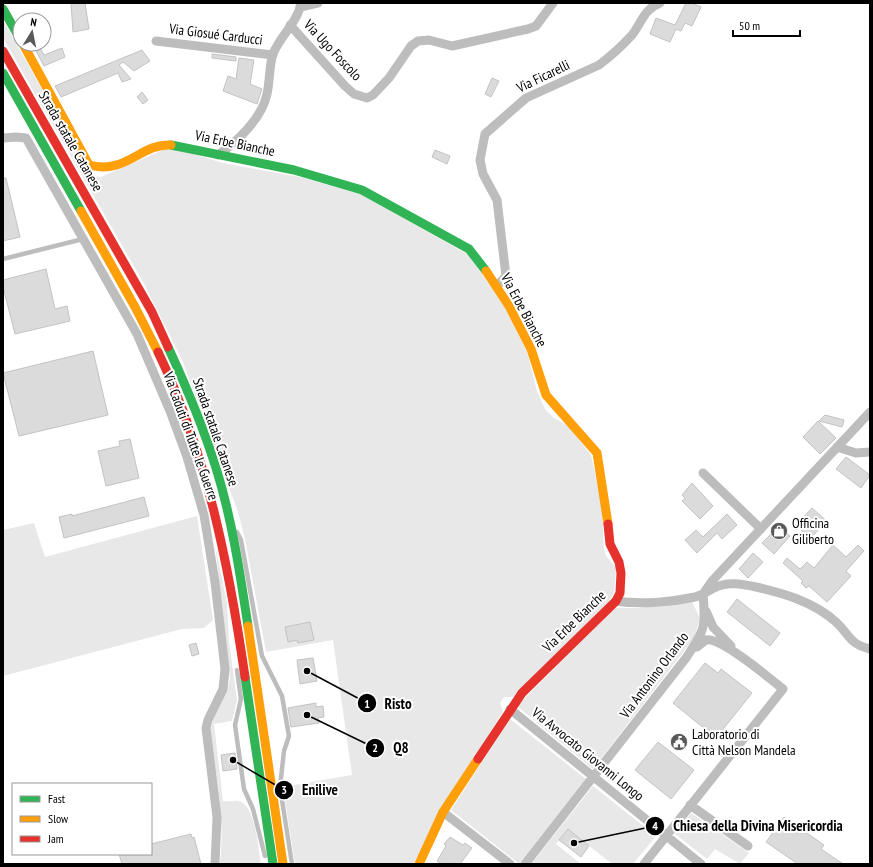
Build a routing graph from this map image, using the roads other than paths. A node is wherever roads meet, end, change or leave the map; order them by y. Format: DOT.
graph roads {
  1 [pos="318,3"];
  2 [pos="553,3"];
  3 [pos="660,3"];
  4 [pos="300,5"];
  5 [pos="651,5"];
  6 [pos="3,9"];
  7 [pos="12,25"];
  8 [pos="290,25"];
  9 [pos="156,41"];
  10 [pos="3,51"];
  11 [pos="26,52"];
  12 [pos="273,55"];
  13 [pos="3,73"];
  14 [pos="3,138"];
  15 [pos="218,155"];
  16 [pos="83,239"];
  17 [pos="3,259"];
  18 [pos="497,286"];
  19 [pos="870,412"];
  20 [pos="837,447"];
  21 [pos="870,452"];
  22 [pos="703,473"];
  23 [pos="227,510"];
  24 [pos="761,529"];
  25 [pos="703,594"];
  26 [pos="616,601"];
  27 [pos="705,608"];
  28 [pos="236,615"];
  29 [pos="233,640"];
  30 [pos="870,649"];
  31 [pos="738,655"];
  32 [pos="684,660"];
  33 [pos="236,662"];
  34 [pos="510,709"];
  35 [pos="593,777"];
  36 [pos="690,805"];
  37 [pos="443,812"];
  38 [pos="666,836"];
  39 [pos="748,846"];
  40 [pos="215,864"];
  41 [pos="266,864"];
  42 [pos="273,864"];
  43 [pos="283,864"];
  44 [pos="292,864"];
  45 [pos="419,864"];
  46 [pos="510,864"];
  47 [pos="525,864"];
  48 [pos="644,864"];
  49 [pos="701,864"];
  1 -- 4 [label="street"];
  2 -- 8 [label="street, Via Ugo Foscolo"];
  3 -- 5 [label="street, Via Ficarelli"];
  4 -- 8 [label="street"];
  5 -- 18 [label="street, Via Ficarelli"];
  6 -- 7 [label="main road"];
  8 -- 12 [label="street"];
  9 -- 12 [label="street, Via Giosué Carducci"];
  10 -- 23 [label="main road, Strada statale Catanese"];
  11 -- 15 [label="main road, Via Erbe Bianche"];
  12 -- 15 [label="street"];
  13 -- 28 [label="main road, Strada statale Catanese"];
  14 -- 16 [label="street, Via Caduti di Tutte le Guerre"];
  15 -- 18 [label="main road, Via Erbe Bianche"];
  16 -- 17 [label="lane"];
  16 -- 40 [label="street, Via Caduti di Tutte le Guerre"];
  18 -- 26 [label="main road, Via Erbe Bianche"];
  19 -- 20 [label="street"];
  20 -- 21 [label="street"];
  20 -- 24 [label="street"];
  22 -- 24 [label="street"];
  23 -- 43 [label="main road, Strada statale Catanese"];
  23 -- 44 [label="lane"];
  24 -- 25 [label="street"];
  25 -- 26 [label="street"];
  25 -- 27 [label="street, Via Antonino Orlando"];
  25 -- 30 [label="street"];
  26 -- 34 [label="main road, Via Erbe Bianche"];
  27 -- 31 [label="street"];
  27 -- 32 [label="street, Via Antonino Orlando"];
  28 -- 29 [label="lane"];
  28 -- 42 [label="main road, Strada statale Catanese"];
  31 -- 32 [label="street"];
  31 -- 36 [label="street"];
  32 -- 35 [label="street, Via Antonino Orlando"];
  33 -- 41 [label="lane"];
  34 -- 35 [label="street, Via Avvocato Giovanni Longo"];
  34 -- 37 [label="main road, Via Erbe Bianche"];
  35 -- 38 [label="street, Via Avvocato Giovanni Longo"];
  35 -- 47 [label="street, Via Antonino Orlando"];
  36 -- 38 [label="street"];
  36 -- 39 [label="street"];
  37 -- 45 [label="main road, Via Erbe Bianche"];
  37 -- 46 [label="street"];
  38 -- 48 [label="street"];
  38 -- 49 [label="street, Via Avvocato Giovanni Longo"];
}
